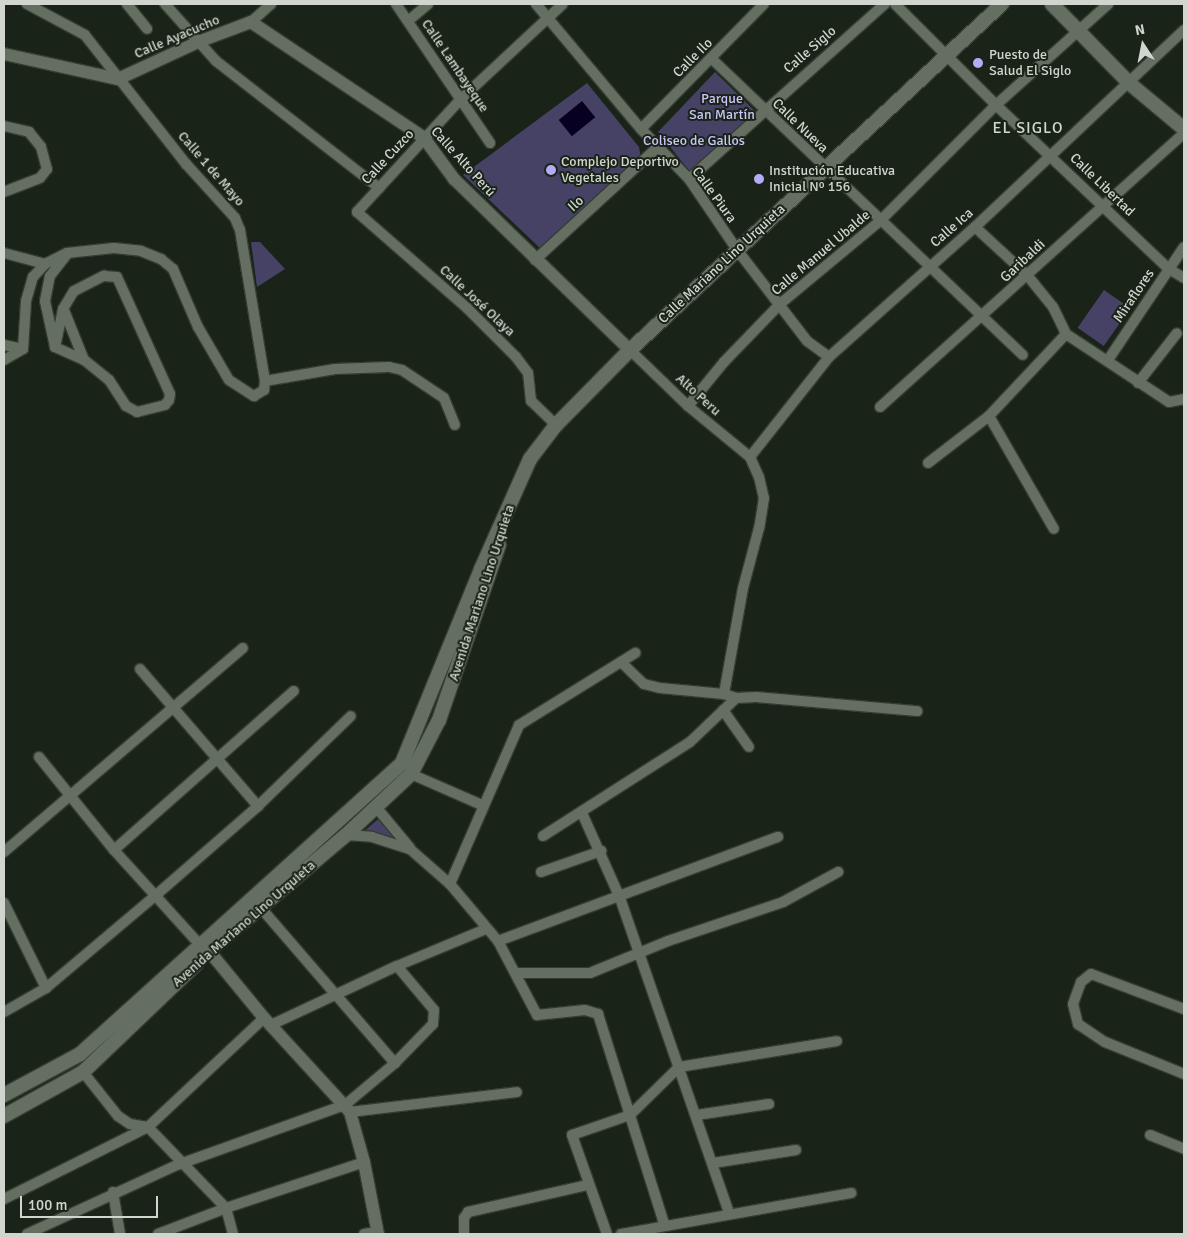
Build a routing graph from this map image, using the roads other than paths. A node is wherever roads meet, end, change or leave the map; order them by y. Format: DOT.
graph roads {
  1 [pos="27,4"];
  2 [pos="127,4"];
  3 [pos="166,4"];
  4 [pos="271,4"];
  5 [pos="396,4"];
  6 [pos="428,4"];
  7 [pos="536,4"];
  8 [pos="563,4"];
  9 [pos="764,4"];
  10 [pos="885,4"];
  11 [pos="895,4"];
  12 [pos="1002,4"];
  13 [pos="1052,4"];
  14 [pos="1108,4"];
  15 [pos="547,17"];
  16 [pos="408,21"];
  17 [pos="251,22"];
  18 [pos="147,29"];
  19 [pos="1184,30"];
  20 [pos="1079,32"];
  21 [pos="198,42"];
  22 [pos="4,54"];
  23 [pos="948,56"];
  24 [pos="712,59"];
  25 [pos="118,79"];
  26 [pos="1129,83"];
  27 [pos="461,99"];
  28 [pos="996,105"];
  29 [pos="763,109"];
  30 [pos="4,126"];
  31 [pos="641,129"];
  32 [pos="1184,129"];
  33 [pos="1184,133"];
  34 [pos="424,138"];
  35 [pos="490,143"];
  36 [pos="657,148"];
  37 [pos="1050,154"];
  38 [pos="825,169"];
  39 [pos="689,179"];
  40 [pos="379,188"];
  41 [pos="4,192"];
  42 [pos="1104,205"];
  43 [pos="357,212"];
  44 [pos="880,221"];
  45 [pos="975,227"];
  46 [pos="1184,248"];
  47 [pos="738,251"];
  48 [pos="4,253"];
  49 [pos="67,253"];
  50 [pos="536,260"];
  51 [pos="44,264"];
  52 [pos="931,264"];
  53 [pos="1169,269"];
  54 [pos="1027,275"];
  55 [pos="1184,278"];
  56 [pos="780,304"];
  57 [pos="63,309"];
  58 [pos="985,316"];
  59 [pos="1177,333"];
  60 [pos="1066,334"];
  61 [pos="4,345"];
  62 [pos="55,347"];
  63 [pos="23,349"];
  64 [pos="630,350"];
  65 [pos="1024,355"];
  66 [pos="829,357"];
  67 [pos="4,360"];
  68 [pos="84,360"];
  69 [pos="1108,360"];
  70 [pos="266,381"];
  71 [pos="1138,383"];
  72 [pos="1184,399"];
  73 [pos="688,406"];
  74 [pos="880,407"];
  75 [pos="989,416"];
  76 [pos="455,425"];
  77 [pos="556,425"];
  78 [pos="750,457"];
  79 [pos="928,463"];
  80 [pos="513,498"];
  81 [pos="1054,529"];
  82 [pos="243,648"];
  83 [pos="635,653"];
  84 [pos="621,662"];
  85 [pos="140,669"];
  86 [pos="294,691"];
  87 [pos="724,694"];
  88 [pos="736,698"];
  89 [pos="173,707"];
  90 [pos="723,710"];
  91 [pos="917,711"];
  92 [pos="351,716"];
  93 [pos="750,747"];
  94 [pos="39,758"];
  95 [pos="218,758"];
  96 [pos="411,774"];
  97 [pos="70,792"];
  98 [pos="482,805"];
  99 [pos="258,806"];
  100 [pos="376,807"];
  101 [pos="582,813"];
  102 [pos="346,835"];
  103 [pos="543,836"];
  104 [pos="778,837"];
  105 [pos="6,846"];
  106 [pos="410,849"];
  107 [pos="114,850"];
  108 [pos="601,851"];
  109 [pos="541,872"];
  110 [pos="838,872"];
  111 [pos="450,884"];
  112 [pos="154,896"];
  113 [pos="620,898"];
  114 [pos="4,902"];
  115 [pos="261,908"];
  116 [pos="486,929"];
  117 [pos="498,941"];
  118 [pos="205,949"];
  119 [pos="640,955"];
  120 [pos="397,966"];
  121 [pos="517,973"];
  122 [pos="46,988"];
  123 [pos="336,994"];
  124 [pos="1184,1009"];
  125 [pos="4,1012"];
  126 [pos="268,1021"];
  127 [pos="837,1041"];
  128 [pos="395,1063"];
  129 [pos="679,1067"];
  130 [pos="83,1072"];
  131 [pos="1184,1074"];
  132 [pos="516,1092"];
  133 [pos="4,1095"];
  134 [pos="769,1104"];
  135 [pos="347,1108"];
  136 [pos="630,1115"];
  137 [pos="697,1115"];
  138 [pos="4,1116"];
  139 [pos="148,1127"];
  140 [pos="1150,1135"];
  141 [pos="1184,1149"];
  142 [pos="796,1150"];
  143 [pos="364,1162"];
  144 [pos="184,1163"];
  145 [pos="713,1163"];
  146 [pos="588,1185"];
  147 [pos="113,1192"];
  148 [pos="852,1193"];
  149 [pos="4,1199"];
  150 [pos="226,1208"];
  151 [pos="729,1213"];
  152 [pos="665,1226"];
  153 [pos="377,1233"];
  154 [pos="27,1234"];
  155 [pos="120,1234"];
  156 [pos="158,1234"];
  157 [pos="233,1234"];
  158 [pos="364,1234"];
  159 [pos="464,1234"];
  160 [pos="607,1234"];
  161 [pos="621,1234"];
  1 -- 25 [label="street, Calle 1 de Mayo"];
  2 -- 18 [label="street"];
  3 -- 21 [label="street"];
  4 -- 17 [label="street, Calle Ayacucho"];
  5 -- 16 [label="street, Calle Lambayeque"];
  6 -- 16 [label="street"];
  7 -- 15 [label="street, Calle Piura"];
  8 -- 15 [label="street, Calle Cuzco"];
  9 -- 24 [label="street, Calle Ilo"];
  10 -- 29 [label="street, Calle Siglo"];
  11 -- 23 [label="street, Calle Libertad"];
  12 -- 23 [label="main road, Calle Mariano Lino Urquieta"];
  13 -- 20 [label="main road"];
  14 -- 20 [label="street, Calle Manuel Ubalde"];
  15 -- 27 [label="street, Calle Cuzco"];
  15 -- 31 [label="street, Calle Piura"];
  16 -- 27 [label="street, Calle Lambayeque"];
  17 -- 21 [label="street, Calle Ayacucho"];
  17 -- 34 [label="street, Calle Alto Perú"];
  19 -- 26 [label="street, Calle Ica"];
  20 -- 26 [label="main road"];
  20 -- 28 [label="street, Calle Manuel Ubalde"];
  21 -- 25 [label="street, Calle Ayacucho"];
  21 -- 40 [label="street"];
  22 -- 25 [label="street"];
  23 -- 28 [label="street, Calle Libertad"];
  23 -- 38 [label="main road, Calle Mariano Lino Urquieta"];
  24 -- 29 [label="street, Calle Nueva"];
  24 -- 31 [label="street, Calle Ilo"];
  25 -- 70 [label="street, Calle 1 de Mayo"];
  26 -- 32 [label="main road"];
  26 -- 37 [label="street, Calle Ica"];
  27 -- 34 [label="street, Calle Cuzco"];
  27 -- 35 [label="street, Calle Lambayeque"];
  28 -- 37 [label="street, Calle Libertad"];
  28 -- 44 [label="street, Calle Manuel Ubalde"];
  29 -- 38 [label="street, Calle Nueva"];
  29 -- 39 [label="street, Calle Siglo"];
  30 -- 41 [label="street"];
  31 -- 36 [label="street, Calle Piura"];
  33 -- 42 [label="street, Garibaldi"];
  34 -- 40 [label="street, Calle Cuzco"];
  34 -- 50 [label="street, Calle Alto Perú"];
  36 -- 39 [label="street, Calle Piura"];
  36 -- 50 [label="street, Ilo"];
  37 -- 42 [label="street, Calle Libertad"];
  37 -- 45 [label="street, Calle Ica"];
  38 -- 44 [label="street, Calle Nueva"];
  38 -- 47 [label="main road, Calle Mariano Lino Urquieta"];
  39 -- 47 [label="street, Calle Piura"];
  40 -- 43 [label="street, Calle Cuzco"];
  42 -- 53 [label="street, Calle Libertad"];
  42 -- 54 [label="street, Garibaldi"];
  43 -- 77 [label="street, Calle José Olaya"];
  44 -- 52 [label="street, Calle Nueva"];
  44 -- 56 [label="street, Calle Manuel Ubalde"];
  45 -- 52 [label="street, Calle Ica"];
  45 -- 54 [label="street"];
  46 -- 53 [label="street, Miraflores"];
  47 -- 56 [label="street, Calle Piura"];
  47 -- 64 [label="main road, Calle Mariano Lino Urquieta"];
  48 -- 51 [label="street"];
  49 -- 51 [label="street"];
  49 -- 62 [label="street"];
  49 -- 70 [label="street"];
  50 -- 64 [label="street, Calle Alto Perú"];
  51 -- 63 [label="street"];
  52 -- 58 [label="street, Calle Nueva"];
  52 -- 66 [label="street, Calle Ica"];
  53 -- 55 [label="street, Calle Libertad"];
  53 -- 69 [label="street, Miraflores"];
  54 -- 58 [label="street, Garibaldi"];
  54 -- 60 [label="street"];
  56 -- 66 [label="street, Calle Piura"];
  56 -- 73 [label="street, Calle Manuel Ubalde"];
  57 -- 62 [label="street"];
  57 -- 68 [label="street"];
  57 -- 68 [label="street"];
  58 -- 65 [label="street, Calle Nueva"];
  58 -- 74 [label="street, Garibaldi"];
  59 -- 71 [label="street"];
  60 -- 69 [label="street"];
  60 -- 75 [label="street"];
  61 -- 63 [label="street"];
  62 -- 68 [label="street"];
  63 -- 67 [label="street"];
  64 -- 73 [label="street, Alto Peru"];
  64 -- 77 [label="main road, Calle Mariano Lino Urquieta"];
  66 -- 78 [label="street, Calle Ica"];
  69 -- 71 [label="street"];
  70 -- 76 [label="street"];
  71 -- 72 [label="street"];
  73 -- 78 [label="street, Alto Peru"];
  75 -- 79 [label="street"];
  75 -- 81 [label="street"];
  77 -- 80 [label="main road, Calle Mariano Lino Urquieta"];
  78 -- 87 [label="street"];
  80 -- 96 [label="main road, Avenida Mariano Lino Urquieta"];
  80 -- 118 [label="main road, Avenida Mariano Lino Urquieta"];
  82 -- 89 [label="street"];
  83 -- 84 [label="street"];
  84 -- 87 [label="street"];
  84 -- 98 [label="street"];
  85 -- 89 [label="street"];
  86 -- 95 [label="street"];
  87 -- 88 [label="street"];
  88 -- 90 [label="street"];
  88 -- 91 [label="street"];
  89 -- 95 [label="street"];
  89 -- 97 [label="street"];
  90 -- 93 [label="street"];
  90 -- 101 [label="street"];
  92 -- 99 [label="street"];
  94 -- 97 [label="street"];
  95 -- 99 [label="street"];
  95 -- 107 [label="street"];
  96 -- 98 [label="street"];
  96 -- 100 [label="main road, Avenida Mariano Lino Urquieta"];
  97 -- 105 [label="street"];
  97 -- 107 [label="street"];
  98 -- 111 [label="street"];
  99 -- 112 [label="street"];
  100 -- 102 [label="main road, Avenida Mariano Lino Urquieta"];
  100 -- 106 [label="street"];
  101 -- 103 [label="street"];
  101 -- 108 [label="street"];
  102 -- 106 [label="street"];
  102 -- 115 [label="main road, Avenida Mariano Lino Urquieta"];
  104 -- 113 [label="street"];
  106 -- 111 [label="street"];
  107 -- 112 [label="street"];
  108 -- 109 [label="street"];
  108 -- 113 [label="street"];
  110 -- 119 [label="street"];
  111 -- 116 [label="street"];
  112 -- 118 [label="street"];
  112 -- 122 [label="street"];
  113 -- 117 [label="street"];
  113 -- 119 [label="street"];
  114 -- 122 [label="street"];
  115 -- 118 [label="main road, Avenida Mariano Lino Urquieta"];
  115 -- 123 [label="street"];
  116 -- 117 [label="street"];
  116 -- 120 [label="street"];
  117 -- 121 [label="street"];
  118 -- 126 [label="street"];
  118 -- 130 [label="main road, Avenida Mariano Lino Urquieta"];
  118 -- 133 [label="main road, Avenida Mariano Lino Urquieta"];
  119 -- 121 [label="street"];
  119 -- 129 [label="street"];
  120 -- 123 [label="street"];
  120 -- 128 [label="street"];
  121 -- 136 [label="street"];
  122 -- 125 [label="street"];
  123 -- 126 [label="street"];
  123 -- 128 [label="street"];
  124 -- 131 [label="street"];
  126 -- 135 [label="street"];
  126 -- 139 [label="street"];
  127 -- 129 [label="street"];
  128 -- 135 [label="street"];
  129 -- 136 [label="street"];
  129 -- 137 [label="street"];
  130 -- 138 [label="main road, Avenida Mariano Lino Urquieta"];
  130 -- 139 [label="street"];
  132 -- 135 [label="street"];
  134 -- 137 [label="street"];
  135 -- 143 [label="street"];
  135 -- 144 [label="street"];
  136 -- 146 [label="street"];
  136 -- 152 [label="street"];
  137 -- 145 [label="street"];
  139 -- 144 [label="street"];
  139 -- 149 [label="street"];
  140 -- 141 [label="street"];
  142 -- 145 [label="street"];
  143 -- 150 [label="street"];
  143 -- 153 [label="street"];
  144 -- 147 [label="street"];
  144 -- 150 [label="street"];
  145 -- 151 [label="street"];
  146 -- 159 [label="street"];
  146 -- 160 [label="street"];
  147 -- 154 [label="street"];
  147 -- 155 [label="street"];
  148 -- 151 [label="street"];
  150 -- 156 [label="street"];
  150 -- 157 [label="street"];
  151 -- 152 [label="street"];
  152 -- 161 [label="street"];
  153 -- 158 [label="street"];
}
